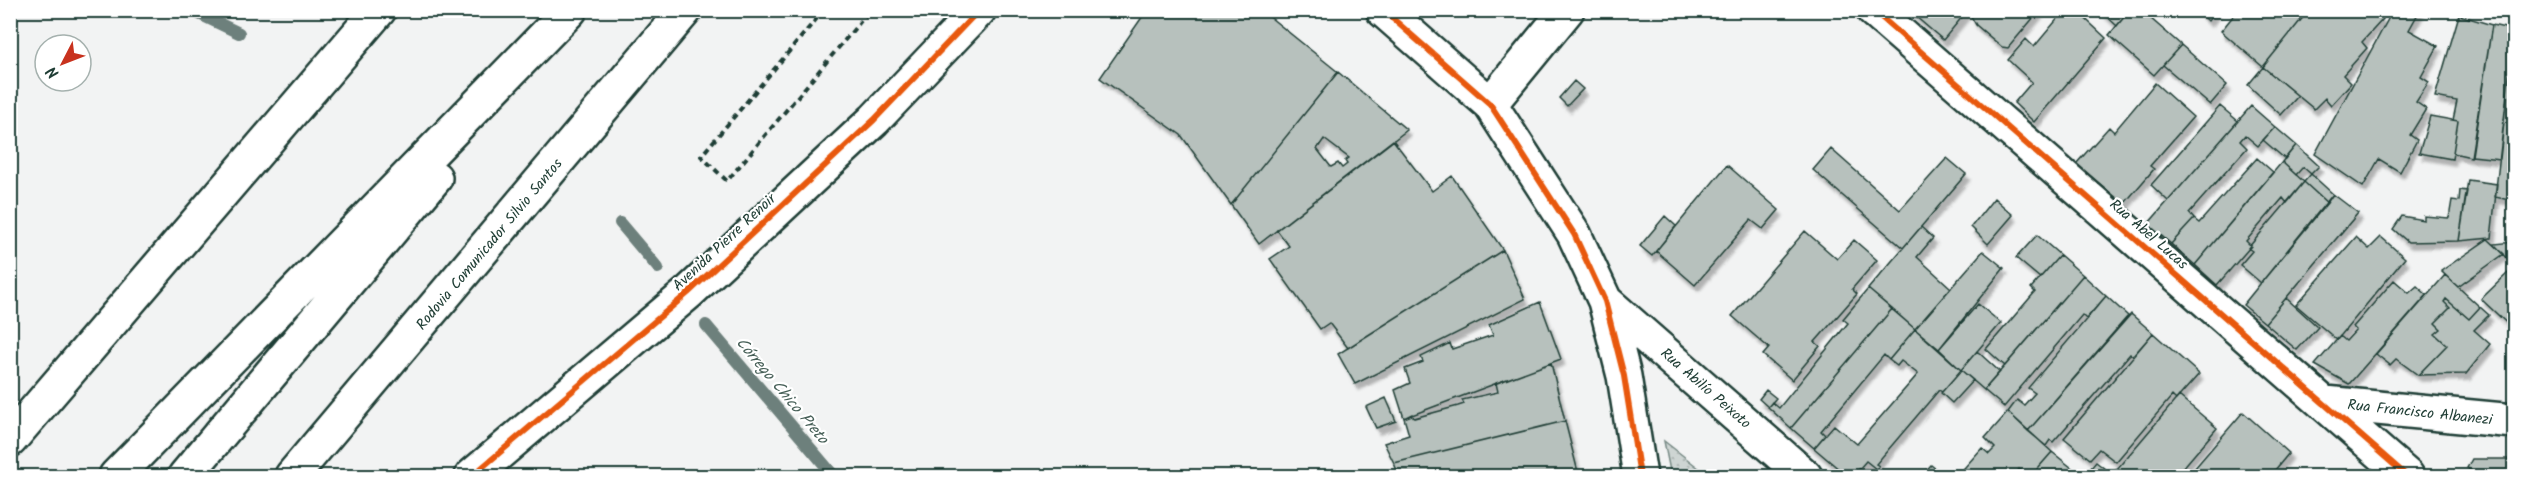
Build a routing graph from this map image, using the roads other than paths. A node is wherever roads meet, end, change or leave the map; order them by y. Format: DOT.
graph roads {
  1 [pos="379,10"];
  2 [pos="573,10"];
  3 [pos="685,10"];
  4 [pos="979,10"];
  5 [pos="1383,10"];
  6 [pos="1568,10"];
  7 [pos="1873,10"];
  8 [pos="1490,104"];
  9 [pos="1605,301"];
  10 [pos="2325,403"];
  11 [pos="2514,421"];
  12 [pos="10,440"];
  13 [pos="116,477"];
  14 [pos="185,477"];
  15 [pos="292,477"];
  16 [pos="471,477"];
  17 [pos="1640,477"];
  18 [pos="1805,477"];
  19 [pos="2407,477"];
  1 -- 12 [label="main road"];
  2 -- 13 [label="main road"];
  2 -- 14 [label="main road"];
  3 -- 15 [label="main road, Rodovia Comunicador Silvio Santos"];
  4 -- 16 [label="main road, Avenida Pierre Renoir"];
  5 -- 8 [label="main road"];
  6 -- 8 [label="main road"];
  7 -- 10 [label="main road, Rua Abel Lucas"];
  8 -- 9 [label="main road"];
  9 -- 17 [label="main road"];
  9 -- 18 [label="main road, Rua Abilío Peixoto"];
  10 -- 11 [label="main road, Rua Francisco Albanezi"];
  10 -- 19 [label="main road, Rua Abel Lucas"];
}
